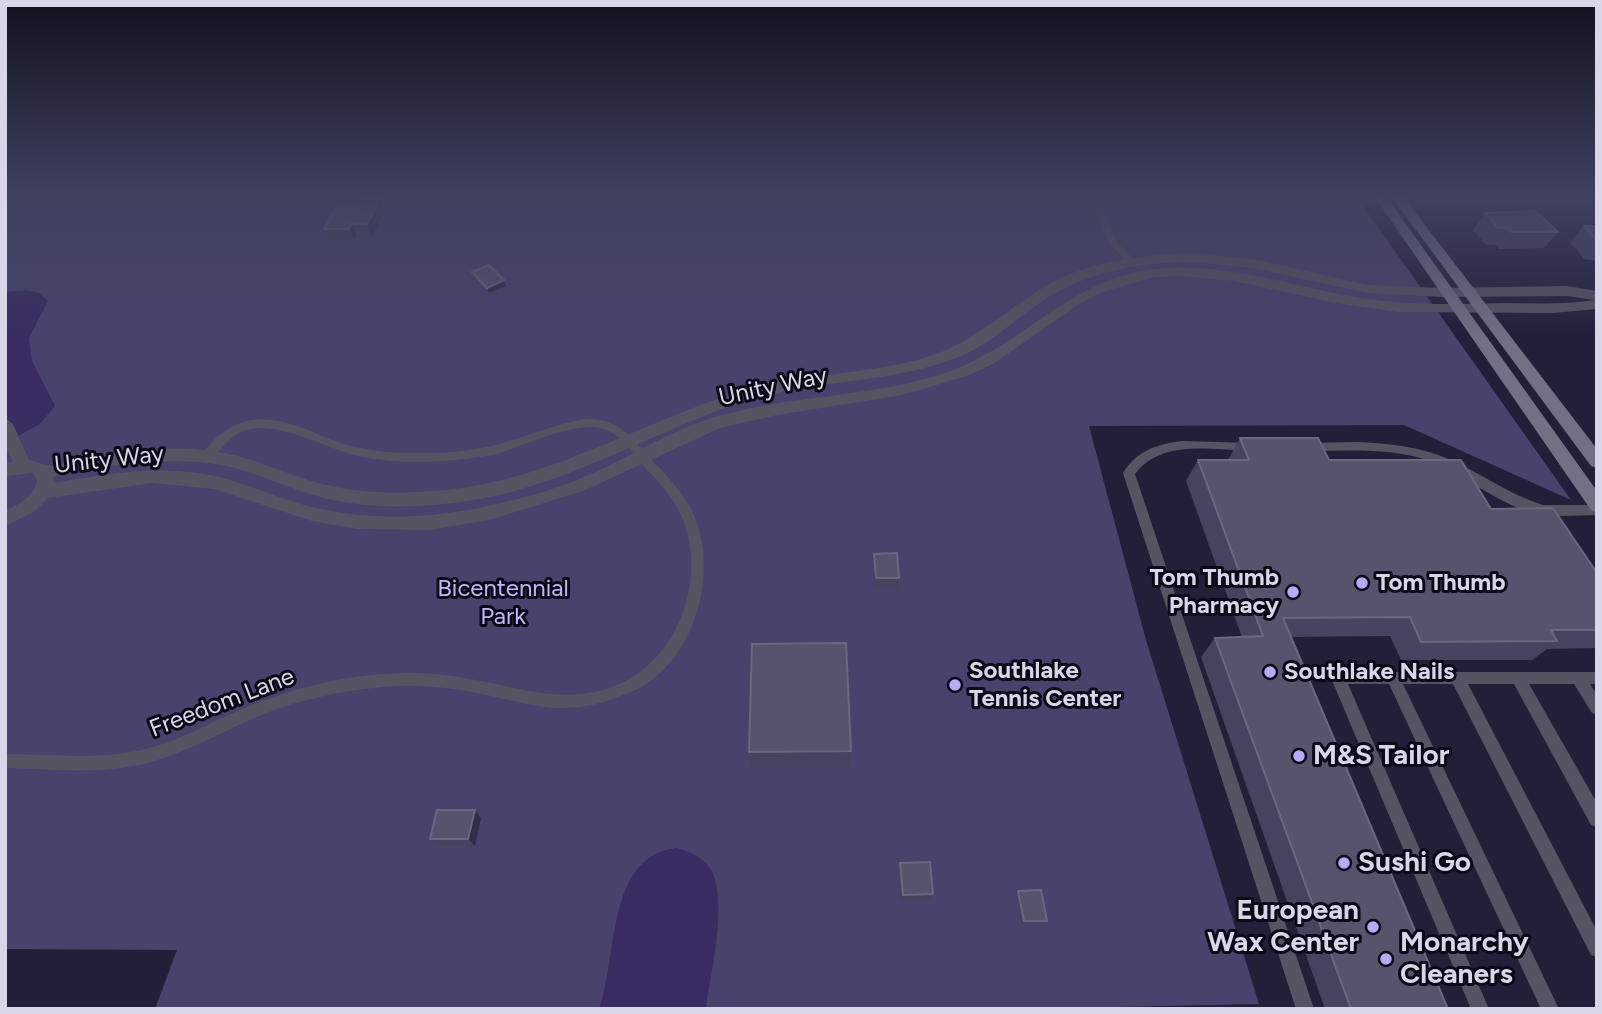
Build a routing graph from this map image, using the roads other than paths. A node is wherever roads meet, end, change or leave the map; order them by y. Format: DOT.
graph roads {
  1 [pos="1117,246"];
  2 [pos="1416,246"];
  3 [pos="1435,246"];
  4 [pos="1135,267"];
  5 [pos="1448,291"];
  6 [pos="1469,291"];
  7 [pos="1597,296"];
  8 [pos="1597,304"];
  9 [pos="1461,309"];
  10 [pos="1482,309"];
  11 [pos="5,424"];
  12 [pos="628,442"];
  13 [pos="1271,447"];
  14 [pos="1298,447"];
  15 [pos="207,456"];
  16 [pos="642,457"];
  17 [pos="1597,462"];
  18 [pos="14,468"];
  19 [pos="44,472"];
  20 [pos="44,492"];
  21 [pos="1533,507"];
  22 [pos="1597,507"];
  23 [pos="5,519"];
  24 [pos="1547,529"];
  25 [pos="1393,678"];
  26 [pos="1457,678"];
  27 [pos="1518,678"];
  28 [pos="1578,678"];
  29 [pos="1597,678"];
  30 [pos="1597,708"];
  31 [pos="5,761"];
  32 [pos="1597,819"];
  33 [pos="1597,949"];
  34 [pos="1305,1009"];
  35 [pos="1480,1009"];
  36 [pos="1550,1009"];
  1 -- 4 [label="lane"];
  2 -- 5 [label="main road"];
  3 -- 6 [label="main road"];
  4 -- 5 [label="street, Unity Way"];
  4 -- 9 [label="street, Unity Way"];
  4 -- 12 [label="street, Unity Way"];
  4 -- 16 [label="street, Unity Way"];
  5 -- 6 [label="street, Unity Way"];
  5 -- 9 [label="main road"];
  6 -- 7 [label="street, Unity Way"];
  6 -- 10 [label="main road"];
  8 -- 10 [label="street, Unity Way"];
  9 -- 10 [label="street, Unity Way"];
  9 -- 22 [label="main road"];
  10 -- 17 [label="main road"];
  11 -- 18 [label="street, Unity Way"];
  12 -- 15 [label="street, Unity Way"];
  12 -- 15 [label="lane, Freedom Lane"];
  12 -- 16 [label="lane, Freedom Lane"];
  13 -- 34 [label="lane"];
  14 -- 21 [label="lane"];
  15 -- 19 [label="street, Unity Way"];
  16 -- 20 [label="street, Unity Way"];
  16 -- 31 [label="lane, Freedom Lane"];
  18 -- 19 [label="street"];
  19 -- 20 [label="street"];
  20 -- 23 [label="street"];
  21 -- 22 [label="lane"];
  21 -- 24 [label="lane"];
  25 -- 26 [label="lane"];
  25 -- 35 [label="lane"];
  25 -- 36 [label="lane"];
  26 -- 27 [label="lane"];
  26 -- 33 [label="lane"];
  27 -- 28 [label="lane"];
  27 -- 32 [label="lane"];
  28 -- 29 [label="lane"];
  28 -- 30 [label="lane"];
}
